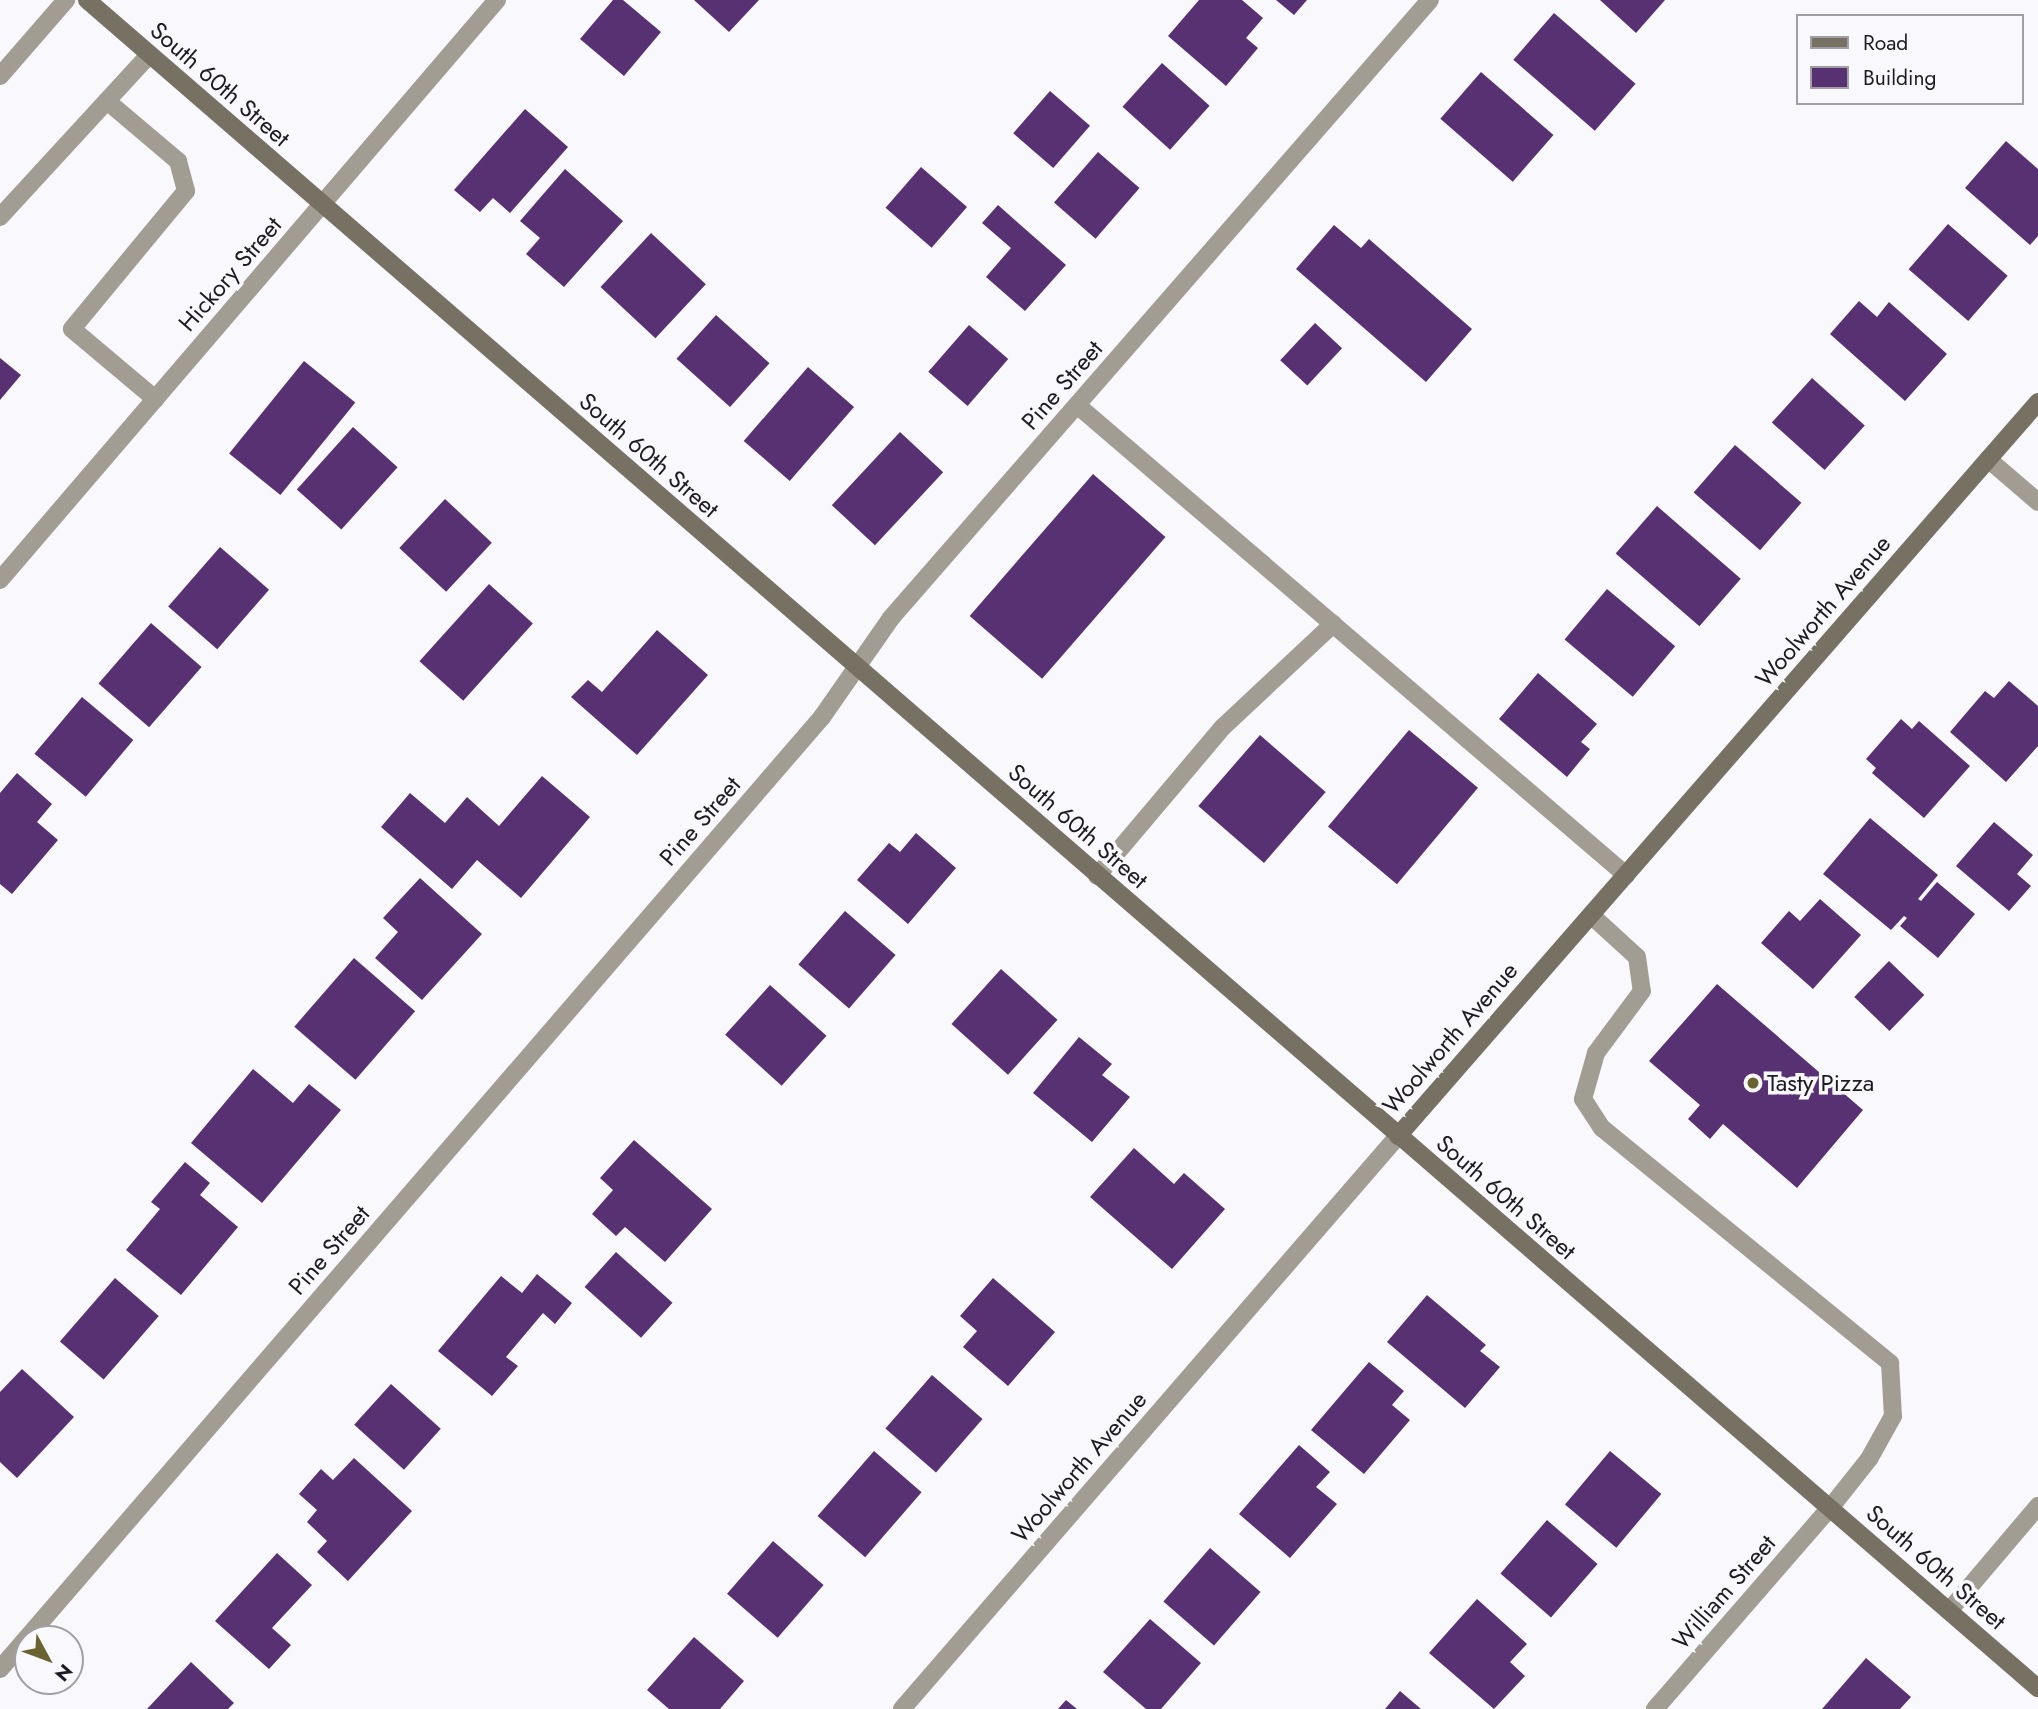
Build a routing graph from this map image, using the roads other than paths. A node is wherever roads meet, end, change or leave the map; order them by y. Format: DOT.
graph roads {
  1 [pos="66,0"];
  2 [pos="87,0"];
  3 [pos="497,0"];
  4 [pos="1430,0"];
  5 [pos="149,55"];
  6 [pos="0,76"];
  7 [pos="107,101"];
  8 [pos="322,205"];
  9 [pos="0,217"];
  10 [pos="155,399"];
  11 [pos="2038,402"];
  12 [pos="1077,405"];
  13 [pos="1988,459"];
  14 [pos="2038,502"];
  15 [pos="0,580"];
  16 [pos="1333,624"];
  17 [pos="857,667"];
  18 [pos="1626,875"];
  19 [pos="1097,876"];
  20 [pos="1591,915"];
  21 [pos="1398,1136"];
  22 [pos="2038,1506"];
  23 [pos="1830,1508"];
  24 [pos="1949,1611"];
  25 [pos="0,1669"];
  26 [pos="2038,1688"];
  27 [pos="902,1709"];
  28 [pos="1656,1709"];
  1 -- 6 [label="street"];
  2 -- 5 [label="main road, South 60th Street"];
  3 -- 8 [label="street, Hickory Street"];
  4 -- 12 [label="street, Pine Street"];
  5 -- 7 [label="street"];
  5 -- 8 [label="main road, South 60th Street"];
  7 -- 9 [label="street"];
  7 -- 10 [label="street"];
  8 -- 10 [label="street, Hickory Street"];
  8 -- 17 [label="main road, South 60th Street"];
  10 -- 15 [label="street, Hickory Street"];
  11 -- 13 [label="main road, Woolworth Avenue"];
  12 -- 16 [label="street"];
  12 -- 17 [label="street, Pine Street"];
  13 -- 14 [label="street"];
  13 -- 18 [label="main road, Woolworth Avenue"];
  16 -- 18 [label="street"];
  16 -- 19 [label="street"];
  17 -- 19 [label="main road, South 60th Street"];
  17 -- 25 [label="street, Pine Street"];
  18 -- 20 [label="main road, Woolworth Avenue"];
  19 -- 21 [label="main road, South 60th Street"];
  20 -- 21 [label="main road, Woolworth Avenue"];
  20 -- 23 [label="street, William Street"];
  21 -- 23 [label="main road, South 60th Street"];
  21 -- 27 [label="street, Woolworth Avenue"];
  22 -- 24 [label="street"];
  23 -- 24 [label="main road, South 60th Street"];
  23 -- 28 [label="street, William Street"];
  24 -- 26 [label="main road, South 60th Street"];
}
